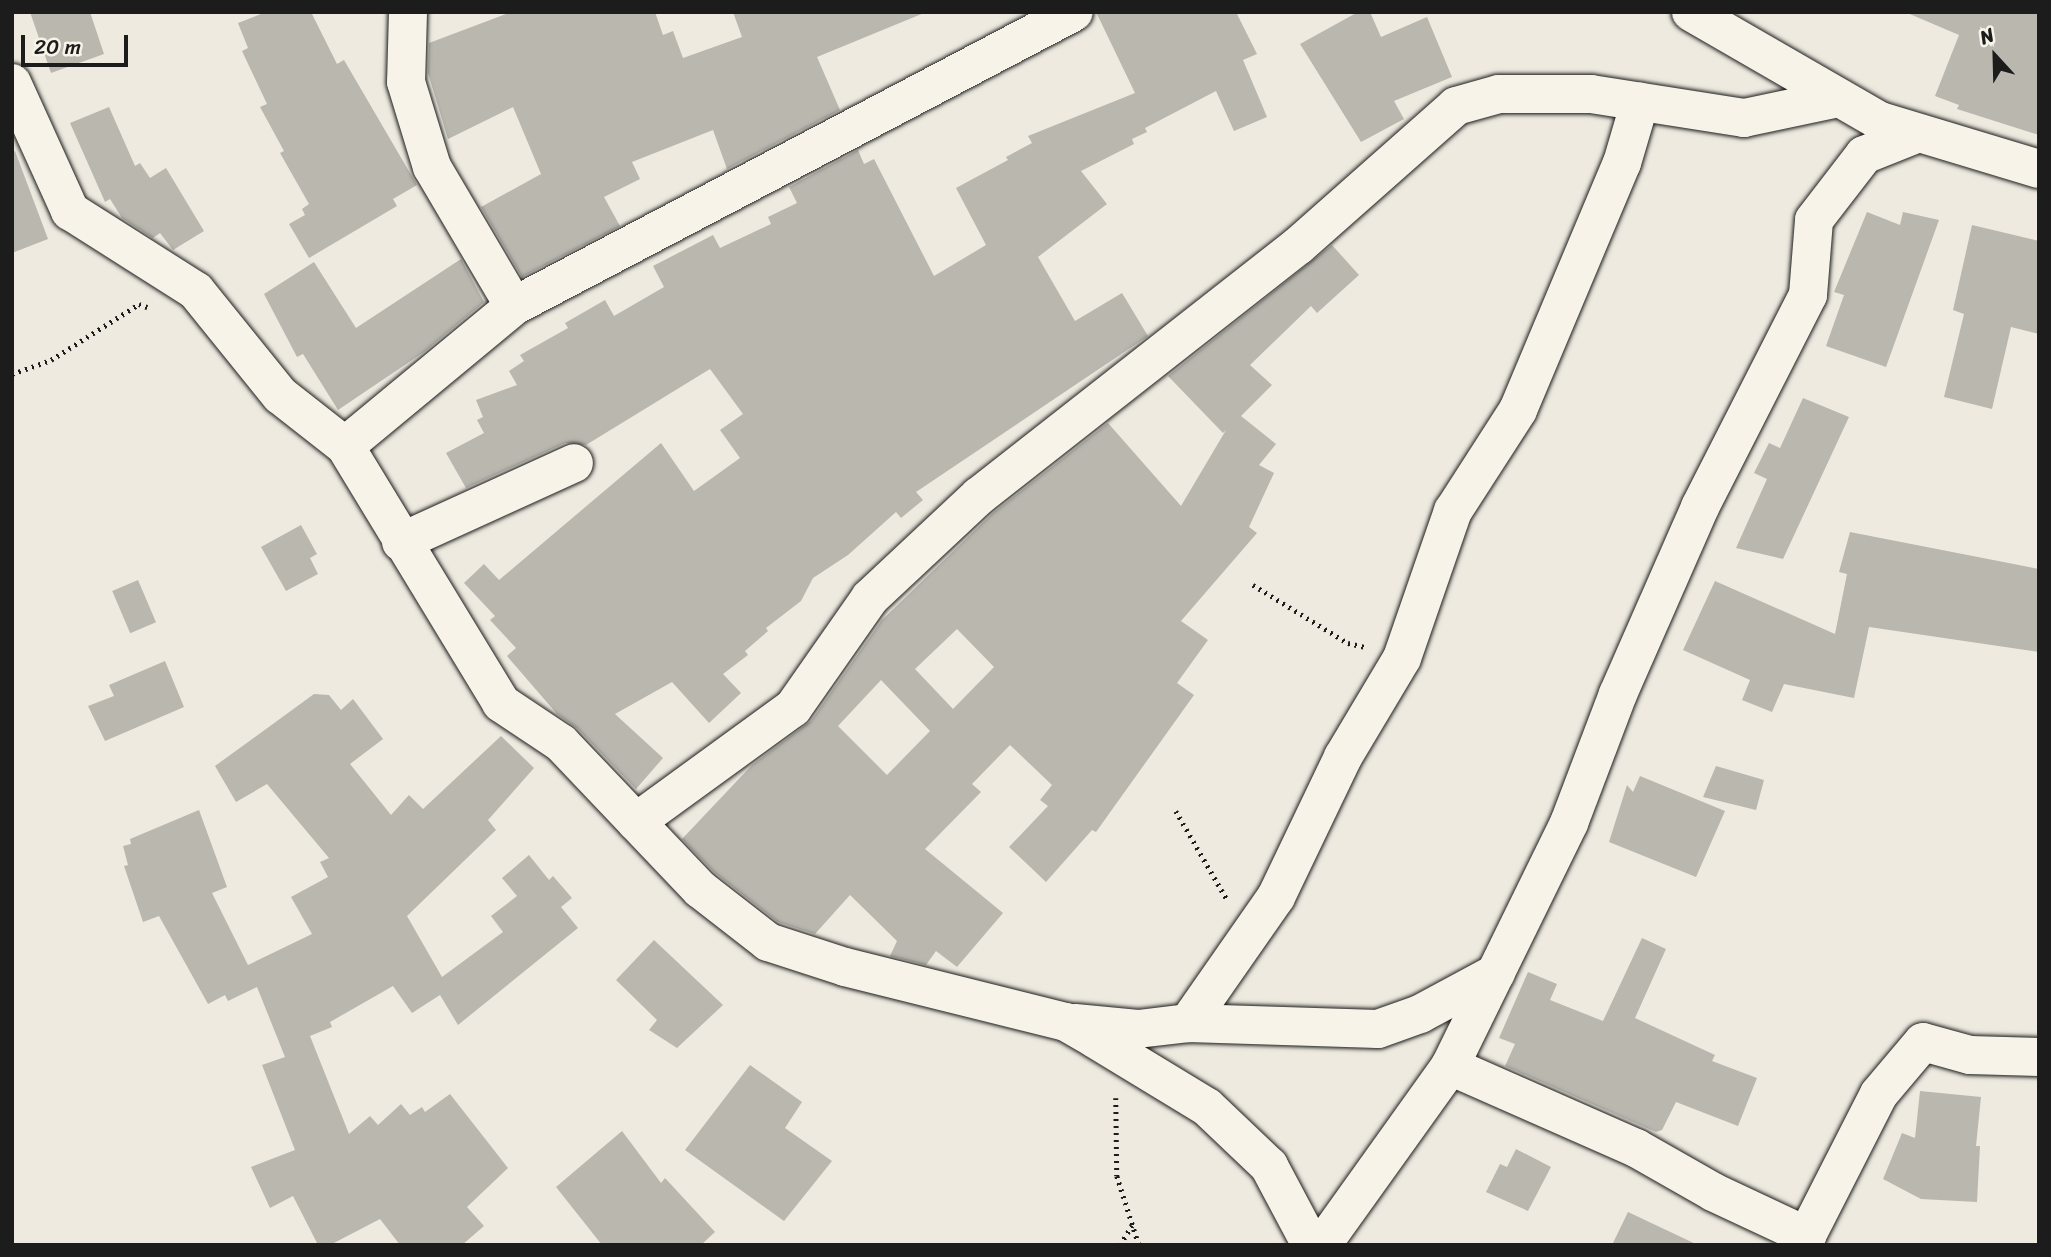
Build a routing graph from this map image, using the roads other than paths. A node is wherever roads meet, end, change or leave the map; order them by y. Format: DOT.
graph roads {
  1 [pos="408,12"];
  2 [pos="1074,12"];
  3 [pos="1691,12"];
  4 [pos="12,83"];
  5 [pos="1839,98"];
  6 [pos="1640,102"];
  7 [pos="1916,134"];
  8 [pos="2039,169"];
  9 [pos="514,306"];
  10 [pos="345,446"];
  11 [pos="574,463"];
  12 [pos="401,542"];
  13 [pos="636,822"];
  14 [pos="1496,973"];
  15 [pos="1066,1023"];
  16 [pos="1188,1023"];
  17 [pos="2039,1057"];
  18 [pos="1450,1066"];
  19 [pos="1805,1240"];
  20 [pos="1311,1245"];
  21 [pos="1322,1245"];
  1 -- 9 [label="street"];
  2 -- 9 [label="street"];
  3 -- 5 [label="street"];
  4 -- 10 [label="street"];
  5 -- 6 [label="street"];
  5 -- 7 [label="street"];
  6 -- 13 [label="street"];
  6 -- 16 [label="street"];
  7 -- 8 [label="street"];
  7 -- 14 [label="street"];
  9 -- 10 [label="street"];
  10 -- 12 [label="street"];
  11 -- 12 [label="street"];
  12 -- 13 [label="street"];
  13 -- 15 [label="street"];
  14 -- 16 [label="street"];
  14 -- 18 [label="street"];
  15 -- 16 [label="street"];
  15 -- 20 [label="street"];
  17 -- 19 [label="street"];
  18 -- 19 [label="street"];
  18 -- 21 [label="street"];
}
